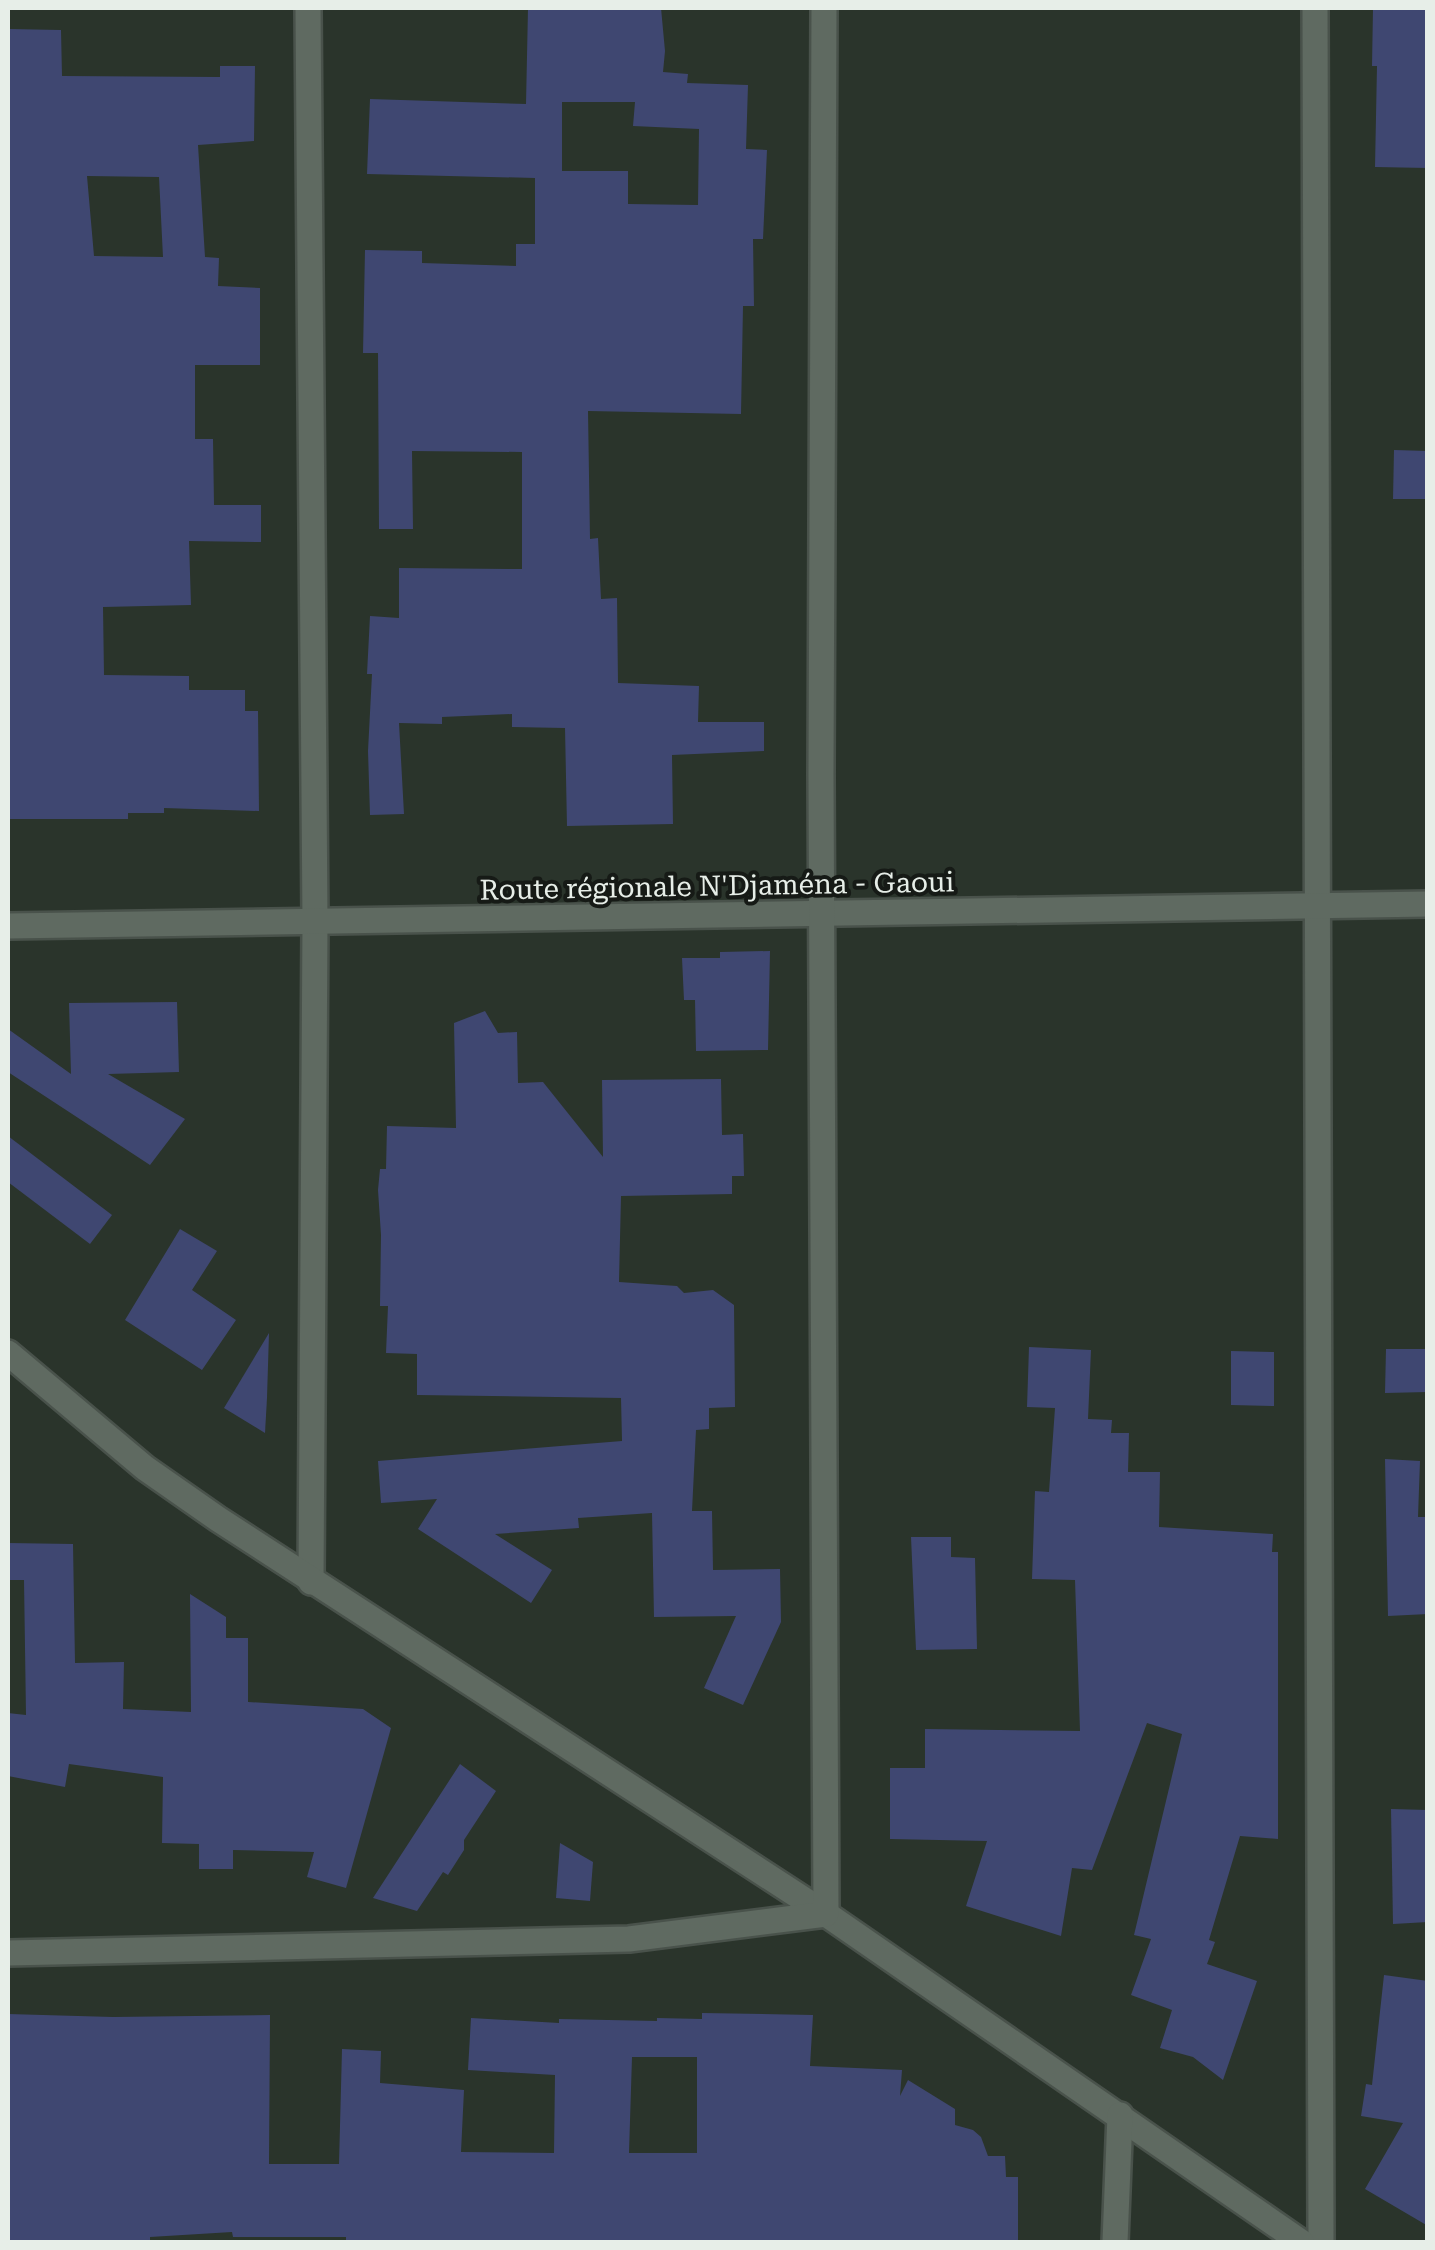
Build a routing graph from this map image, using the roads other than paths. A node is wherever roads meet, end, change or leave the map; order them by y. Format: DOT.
graph roads {
  1 [pos="308,8"];
  2 [pos="824,8"];
  3 [pos="1315,8"];
  4 [pos="1428,904"];
  5 [pos="1317,906"];
  6 [pos="824,915"];
  7 [pos="315,922"];
  8 [pos="8,926"];
  9 [pos="8,1353"];
  10 [pos="311,1582"];
  11 [pos="826,1914"];
  12 [pos="8,1953"];
  13 [pos="1120,2114"];
  14 [pos="1115,2242"];
  15 [pos="1301,2242"];
  16 [pos="1321,2242"];
  1 -- 7 [label="street"];
  2 -- 6 [label="street"];
  3 -- 5 [label="street"];
  4 -- 5 [label="street, Route régionale N'Djaména - Gaoui"];
  5 -- 6 [label="street, Route régionale N'Djaména - Gaoui"];
  5 -- 16 [label="street"];
  6 -- 7 [label="street, Route régionale N'Djaména - Gaoui"];
  6 -- 11 [label="street"];
  7 -- 8 [label="street, Route régionale N'Djaména - Gaoui"];
  7 -- 10 [label="street"];
  9 -- 10 [label="street"];
  10 -- 11 [label="street"];
  11 -- 12 [label="street"];
  11 -- 13 [label="street"];
  13 -- 14 [label="street"];
  13 -- 15 [label="street"];
}
